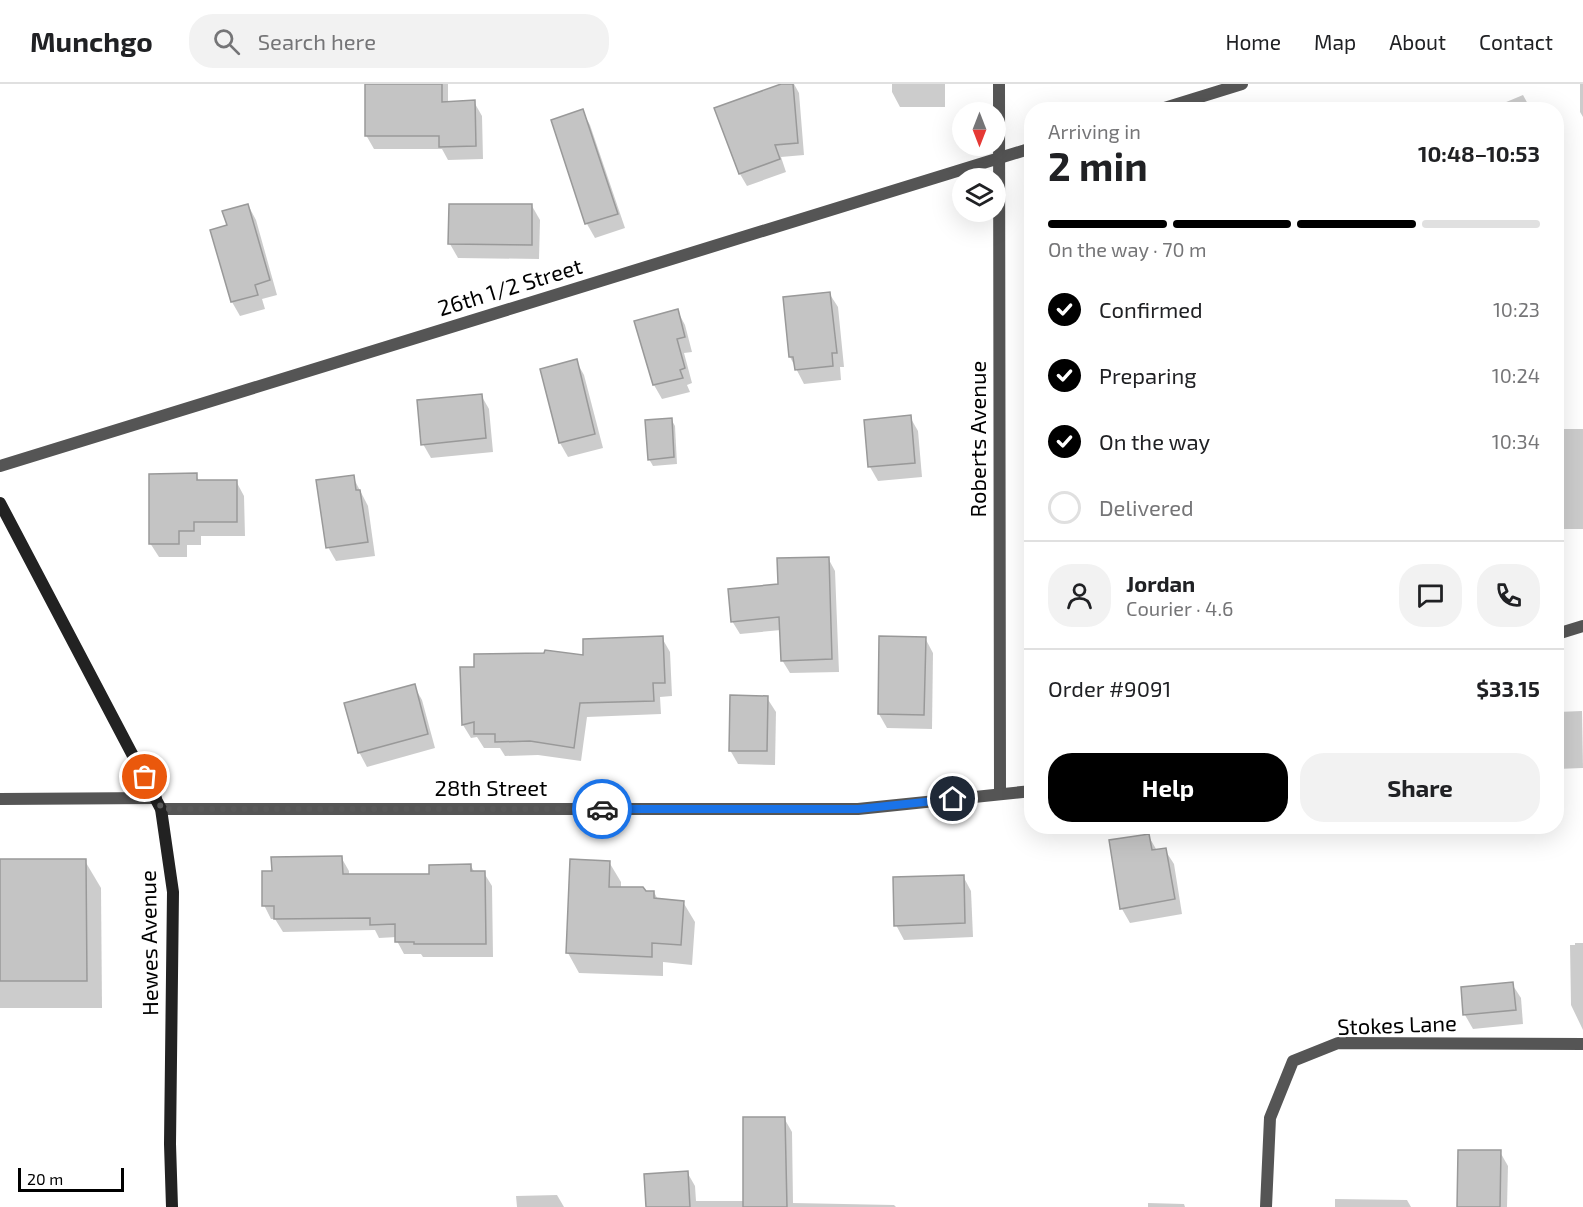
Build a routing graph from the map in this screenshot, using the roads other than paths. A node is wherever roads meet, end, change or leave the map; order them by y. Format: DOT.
graph roads {
  1 [pos="999,84"];
  2 [pos="1242,84"];
  3 [pos="1184,102"];
  4 [pos="1024,150"];
  5 [pos="999,158"];
  6 [pos="0,466"];
  7 [pos="0,503"];
  8 [pos="1583,626"];
  9 [pos="1564,632"];
  10 [pos="1024,792"];
  11 [pos="1000,794"];
  12 [pos="0,799"];
  13 [pos="159,803"];
  14 [pos="1583,1044"];
  15 [pos="172,1207"];
  16 [pos="1266,1207"];
  1 -- 5 [label="street, Roberts Avenue"];
  2 -- 3 [label="street"];
  4 -- 5 [label="street, 26th 1/2 Street"];
  5 -- 6 [label="street, 26th 1/2 Street"];
  5 -- 11 [label="street, Roberts Avenue"];
  7 -- 13 [label="main road, Hewes Avenue"];
  8 -- 9 [label="street"];
  10 -- 11 [label="street, 28th Street"];
  11 -- 13 [label="street, 28th Street"];
  12 -- 13 [label="street, 28th Street"];
  13 -- 15 [label="main road, Hewes Avenue"];
  14 -- 16 [label="street, Stokes Lane"];
}
